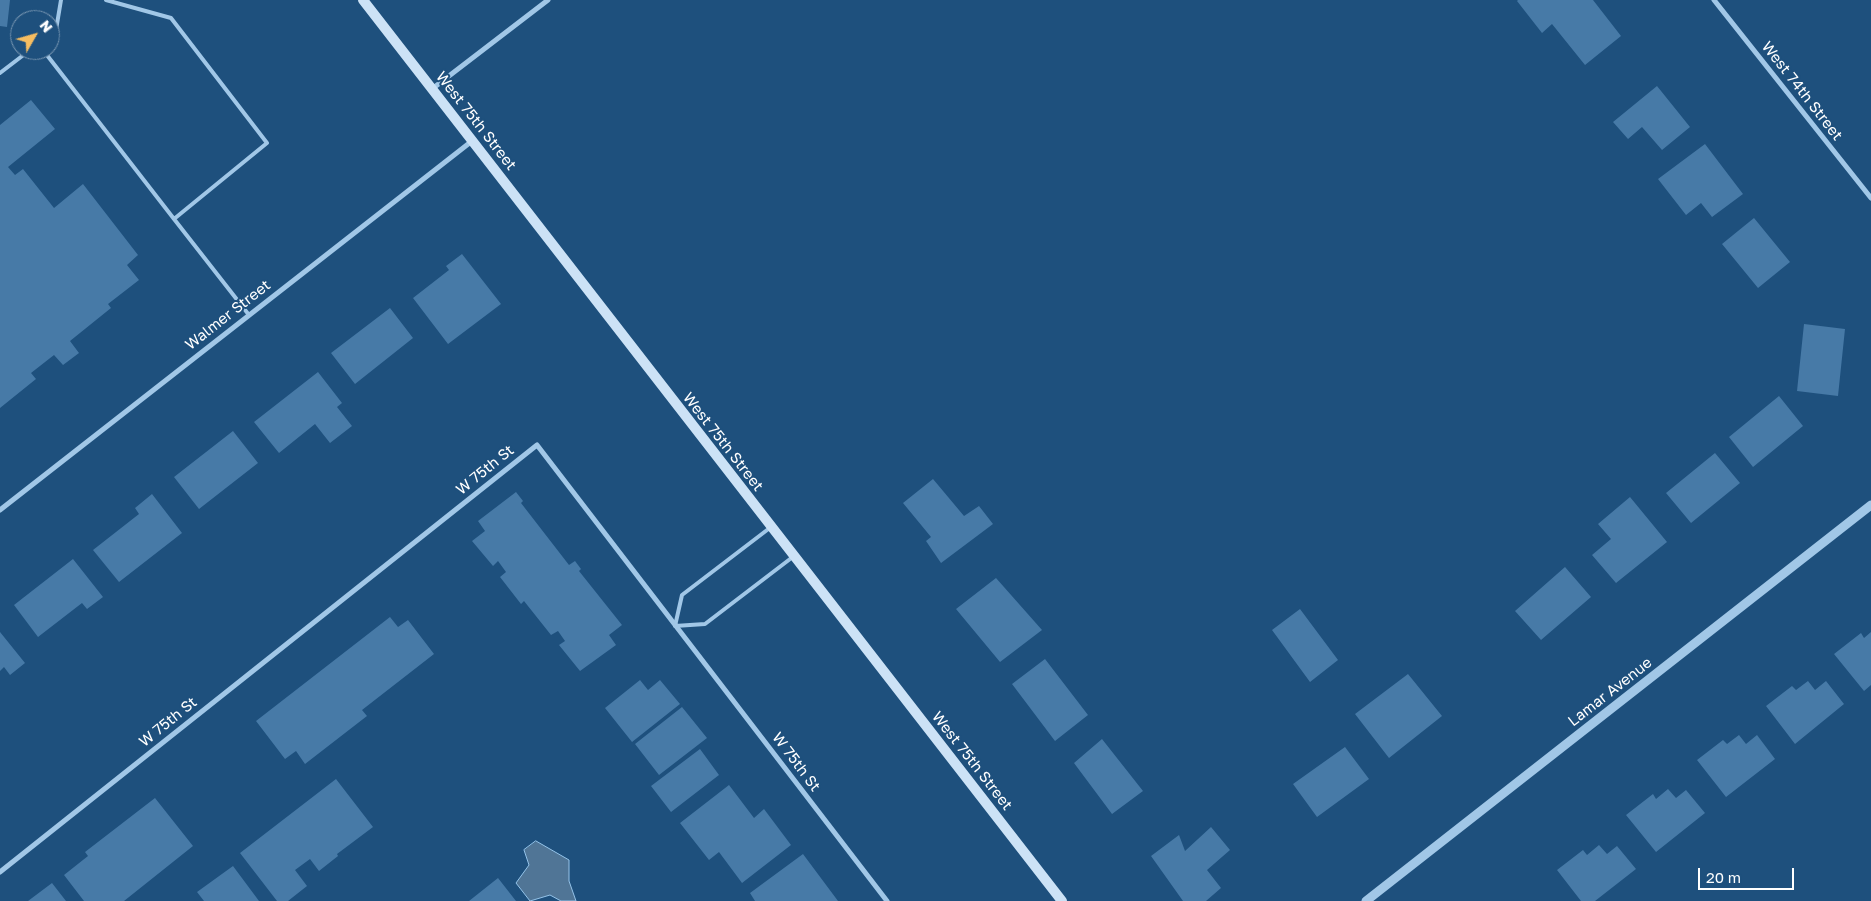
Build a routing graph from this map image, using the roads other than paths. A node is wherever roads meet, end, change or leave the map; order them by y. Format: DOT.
graph roads {
  1 [pos="106,0"];
  2 [pos="363,0"];
  3 [pos="548,0"];
  4 [pos="1714,0"];
  5 [pos="17,60"];
  6 [pos="51,60"];
  7 [pos="0,73"];
  8 [pos="432,89"];
  9 [pos="472,140"];
  10 [pos="1871,198"];
  11 [pos="174,219"];
  12 [pos="249,315"];
  13 [pos="1871,505"];
  14 [pos="0,510"];
  15 [pos="771,526"];
  16 [pos="794,556"];
  17 [pos="676,626"];
  18 [pos="0,872"];
  19 [pos="887,901"];
  20 [pos="1062,901"];
  21 [pos="1366,901"];
  1 -- 11 [label="lane"];
  2 -- 8 [label="main road, West 75th Street"];
  3 -- 8 [label="street"];
  4 -- 10 [label="street, West 74th Street"];
  5 -- 7 [label="lane"];
  6 -- 11 [label="lane"];
  8 -- 9 [label="main road, West 75th Street"];
  9 -- 12 [label="street, Walmer Street"];
  9 -- 15 [label="main road, West 75th Street"];
  11 -- 12 [label="lane"];
  12 -- 14 [label="street, Walmer Street"];
  13 -- 21 [label="street, Lamar Avenue"];
  15 -- 16 [label="main road, West 75th Street"];
  15 -- 17 [label="lane"];
  16 -- 17 [label="lane"];
  16 -- 20 [label="main road, West 75th Street"];
  17 -- 18 [label="street, W 75th St"];
  17 -- 19 [label="street, W 75th St"];
}
